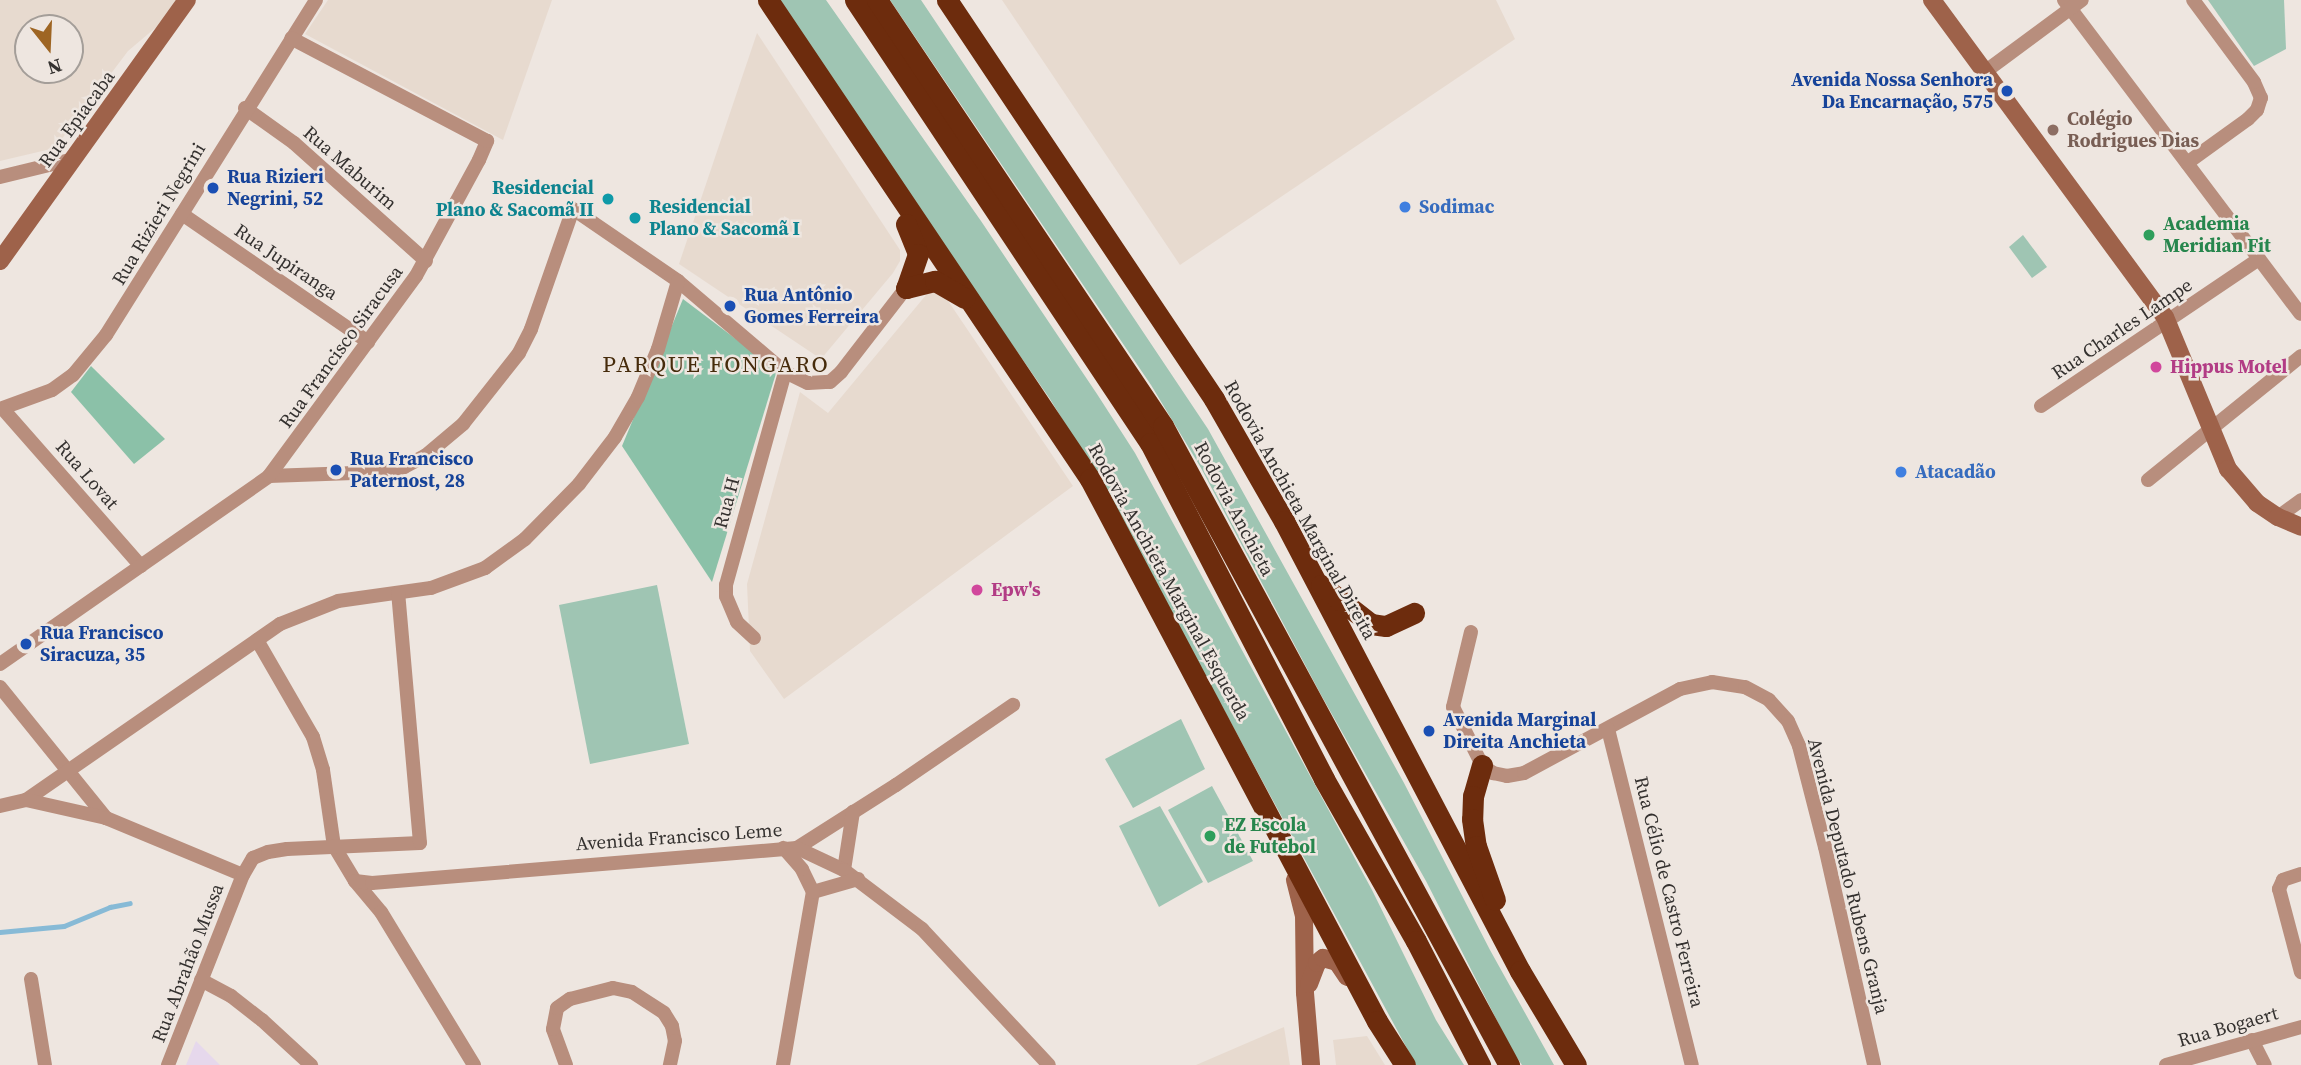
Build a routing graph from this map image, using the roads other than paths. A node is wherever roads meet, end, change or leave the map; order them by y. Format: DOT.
graph roads {
  1 [pos="187,0"];
  2 [pos="316,0"];
  3 [pos="768,0"];
  4 [pos="855,0"];
  5 [pos="877,0"];
  6 [pos="947,0"];
  7 [pos="1932,0"];
  8 [pos="2193,0"];
  9 [pos="2072,3"];
  10 [pos="291,38"];
  11 [pos="1986,71"];
  12 [pos="246,108"];
  13 [pos="74,159"];
  14 [pos="2187,163"];
  15 [pos="877,165"];
  16 [pos="0,177"];
  17 [pos="182,214"];
  18 [pos="2259,259"];
  19 [pos="0,261"];
  20 [pos="426,261"];
  21 [pos="678,281"];
  22 [pos="906,288"];
  23 [pos="972,302"];
  24 [pos="2301,314"];
  25 [pos="2168,322"];
  26 [pos="368,342"];
  27 [pos="2301,356"];
  28 [pos="785,372"];
  29 [pos="2041,406"];
  30 [pos="2,409"];
  31 [pos="2211,432"];
  32 [pos="269,476"];
  33 [pos="2148,480"];
  34 [pos="2301,500"];
  35 [pos="2278,517"];
  36 [pos="2301,527"];
  37 [pos="141,566"];
  38 [pos="1314,579"];
  39 [pos="398,593"];
  40 [pos="1414,613"];
  41 [pos="1471,632"];
  42 [pos="754,638"];
  43 [pos="257,640"];
  44 [pos="0,664"];
  45 [pos="0,687"];
  46 [pos="1013,705"];
  47 [pos="1608,729"];
  48 [pos="1482,765"];
  49 [pos="69,769"];
  50 [pos="26,800"];
  51 [pos="0,806"];
  52 [pos="853,812"];
  53 [pos="1268,815"];
  54 [pos="106,818"];
  55 [pos="334,846"];
  56 [pos="791,848"];
  57 [pos="844,870"];
  58 [pos="2301,874"];
  59 [pos="243,875"];
  60 [pos="858,880"];
  61 [pos="355,881"];
  62 [pos="813,892"];
  63 [pos="1520,971"];
  64 [pos="2301,971"];
  65 [pos="31,979"];
  66 [pos="201,980"];
  67 [pos="1305,993"];
  68 [pos="1377,1021"];
  69 [pos="2301,1027"];
  70 [pos="2252,1041"];
  71 [pos="1043,1063"];
  72 [pos="45,1065"];
  73 [pos="169,1065"];
  74 [pos="311,1065"];
  75 [pos="474,1065"];
  76 [pos="566,1065"];
  77 [pos="670,1065"];
  78 [pos="783,1065"];
  79 [pos="1311,1065"];
  80 [pos="1405,1065"];
  81 [pos="1480,1065"];
  82 [pos="1509,1065"];
  83 [pos="1576,1065"];
  84 [pos="1692,1065"];
  85 [pos="1874,1065"];
  86 [pos="2166,1065"];
  87 [pos="2265,1065"];
  1 -- 13 [label="street, Rua Epiacaba"];
  2 -- 10 [label="street, Rua Rizieri Negrini"];
  3 -- 15 [label="highway, Rodovia Anchieta Marginal Esquerda"];
  4 -- 81 [label="highway"];
  5 -- 82 [label="highway, Rodovia Anchieta"];
  6 -- 38 [label="highway, Rodovia Anchieta Marginal Direita"];
  7 -- 11 [label="street"];
  8 -- 14 [label="street"];
  9 -- 11 [label="street"];
  9 -- 14 [label="street"];
  10 -- 12 [label="street, Rua Rizieri Negrini"];
  10 -- 20 [label="street, Rua Francisco Siracusa"];
  11 -- 25 [label="street"];
  12 -- 17 [label="street, Rua Rizieri Negrini"];
  12 -- 20 [label="street, Rua Maburim"];
  13 -- 16 [label="street"];
  13 -- 19 [label="street, Rua Epiacaba"];
  14 -- 18 [label="street"];
  15 -- 22 [label="highway"];
  15 -- 23 [label="highway, Rodovia Anchieta Marginal Esquerda"];
  17 -- 26 [label="street, Rua Jupiranga"];
  17 -- 30 [label="street, Rua Rizieri Negrini"];
  18 -- 24 [label="street"];
  18 -- 25 [label="street, Rua Charles Lampe"];
  20 -- 26 [label="street, Rua Francisco Siracusa"];
  21 -- 28 [label="street"];
  21 -- 32 [label="street"];
  21 -- 39 [label="street"];
  22 -- 23 [label="highway"];
  22 -- 28 [label="street"];
  23 -- 53 [label="highway, Rodovia Anchieta Marginal Esquerda"];
  25 -- 29 [label="street, Rua Charles Lampe"];
  25 -- 31 [label="street"];
  26 -- 32 [label="street, Rua Francisco Siracusa"];
  27 -- 31 [label="street"];
  28 -- 42 [label="street, Rua H"];
  30 -- 37 [label="street, Rua Lovat"];
  31 -- 33 [label="street"];
  31 -- 35 [label="street"];
  32 -- 37 [label="street, Rua Francisco Siracusa"];
  34 -- 35 [label="street"];
  35 -- 36 [label="street"];
  37 -- 44 [label="street, Rua Francisco Siracusa"];
  38 -- 40 [label="highway"];
  38 -- 63 [label="highway, Rodovia Anchieta Marginal Direita"];
  39 -- 43 [label="street"];
  39 -- 55 [label="street"];
  41 -- 48 [label="street"];
  43 -- 49 [label="street"];
  43 -- 55 [label="street"];
  45 -- 49 [label="street"];
  46 -- 52 [label="street"];
  47 -- 48 [label="street, Avenida Deputado Rubens Granja"];
  47 -- 84 [label="street, Rua Célio de Castro Ferreira"];
  47 -- 85 [label="street, Avenida Deputado Rubens Granja"];
  48 -- 63 [label="highway"];
  49 -- 50 [label="street"];
  49 -- 54 [label="street"];
  50 -- 51 [label="street"];
  50 -- 54 [label="street"];
  52 -- 56 [label="street"];
  52 -- 57 [label="street"];
  53 -- 67 [label="street"];
  53 -- 68 [label="highway, Rodovia Anchieta Marginal Esquerda"];
  54 -- 59 [label="street"];
  55 -- 59 [label="street"];
  55 -- 61 [label="street"];
  56 -- 57 [label="street, Avenida Francisco Leme"];
  56 -- 61 [label="street, Avenida Francisco Leme"];
  56 -- 62 [label="street"];
  57 -- 60 [label="street, Avenida Francisco Leme"];
  58 -- 64 [label="street"];
  59 -- 66 [label="street, Rua Abrahão Mussa"];
  60 -- 62 [label="street"];
  60 -- 71 [label="street, Avenida Francisco Leme"];
  61 -- 75 [label="street"];
  62 -- 78 [label="street"];
  63 -- 83 [label="highway, Rodovia Anchieta Marginal Direita"];
  65 -- 72 [label="street"];
  66 -- 73 [label="street, Rua Abrahão Mussa"];
  66 -- 74 [label="street"];
  67 -- 68 [label="street"];
  67 -- 79 [label="street"];
  68 -- 80 [label="highway, Rodovia Anchieta Marginal Esquerda"];
  69 -- 70 [label="street, Rua Bogaert"];
  70 -- 86 [label="street, Rua Bogaert"];
  70 -- 87 [label="street"];
  76 -- 77 [label="street"];
}
